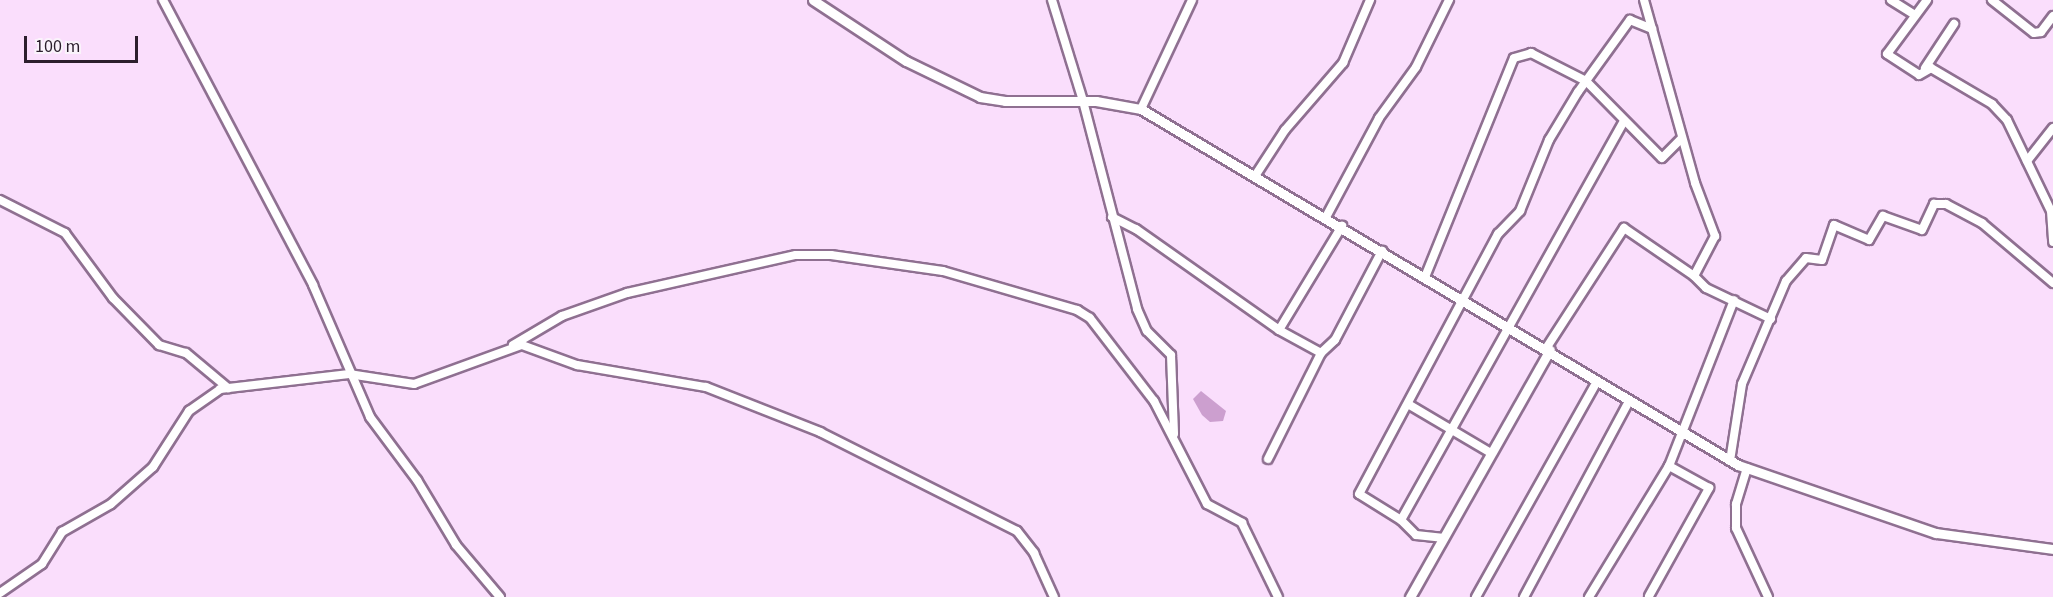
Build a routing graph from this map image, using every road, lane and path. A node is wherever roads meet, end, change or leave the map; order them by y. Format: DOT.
graph roads {
  1 [pos="163,0"];
  2 [pos="813,0"];
  3 [pos="1052,0"];
  4 [pos="1192,0"];
  5 [pos="1370,0"];
  6 [pos="1449,0"];
  7 [pos="1644,0"];
  8 [pos="1891,0"];
  9 [pos="1927,0"];
  10 [pos="1992,0"];
  11 [pos="1915,15"];
  12 [pos="2053,16"];
  13 [pos="1954,24"];
  14 [pos="1652,29"];
  15 [pos="1925,68"];
  16 [pos="1586,81"];
  17 [pos="1083,101"];
  18 [pos="1141,109"];
  19 [pos="1623,123"];
  20 [pos="2053,129"];
  21 [pos="1682,138"];
  22 [pos="2027,161"];
  23 [pos="1255,176"];
  24 [pos="0,200"];
  25 [pos="2052,209"];
  26 [pos="1112,217"];
  27 [pos="1326,217"];
  28 [pos="1342,226"];
  29 [pos="2053,242"];
  30 [pos="1382,251"];
  31 [pos="1694,276"];
  32 [pos="1425,277"];
  33 [pos="2053,283"];
  34 [pos="1466,299"];
  35 [pos="1734,300"];
  36 [pos="1771,319"];
  37 [pos="1510,326"];
  38 [pos="1278,330"];
  39 [pos="512,345"];
  40 [pos="1548,348"];
  41 [pos="1322,353"];
  42 [pos="349,374"];
  43 [pos="1597,381"];
  44 [pos="228,388"];
  45 [pos="1629,401"];
  46 [pos="1408,404"];
  47 [pos="1452,430"];
  48 [pos="1683,434"];
  49 [pos="1174,436"];
  50 [pos="1491,453"];
  51 [pos="1268,459"];
  52 [pos="1730,461"];
  53 [pos="1669,466"];
  54 [pos="1747,468"];
  55 [pos="1401,520"];
  56 [pos="1443,538"];
  57 [pos="2053,549"];
  58 [pos="0,592"];
  59 [pos="1649,596"];
  60 [pos="500,597"];
  61 [pos="1054,597"];
  62 [pos="1278,597"];
  63 [pos="1410,597"];
  64 [pos="1476,597"];
  65 [pos="1524,597"];
  66 [pos="1590,597"];
  67 [pos="1768,597"];
  1 -- 42 [label="street"];
  2 -- 17 [label="street"];
  3 -- 17 [label="street"];
  4 -- 18 [label="street"];
  5 -- 23 [label="street"];
  6 -- 27 [label="street"];
  7 -- 14 [label="street"];
  8 -- 11 [label="street"];
  9 -- 11 [label="street"];
  10 -- 12 [label="street"];
  11 -- 15 [label="street"];
  13 -- 15 [label="street"];
  14 -- 16 [label="street"];
  14 -- 21 [label="street"];
  15 -- 22 [label="street"];
  16 -- 19 [label="street"];
  16 -- 32 [label="street"];
  16 -- 34 [label="street"];
  17 -- 18 [label="street"];
  17 -- 26 [label="street"];
  18 -- 23 [label="street"];
  19 -- 21 [label="street"];
  19 -- 37 [label="street"];
  20 -- 22 [label="street"];
  21 -- 31 [label="street"];
  22 -- 25 [label="street"];
  23 -- 27 [label="street"];
  24 -- 44 [label="street"];
  25 -- 29 [label="street"];
  26 -- 38 [label="street"];
  26 -- 49 [label="street"];
  27 -- 28 [label="street"];
  28 -- 30 [label="street"];
  28 -- 38 [label="street"];
  30 -- 32 [label="street"];
  30 -- 41 [label="street"];
  31 -- 35 [label="street"];
  31 -- 40 [label="street"];
  32 -- 34 [label="street"];
  33 -- 36 [label="street"];
  34 -- 37 [label="street"];
  34 -- 46 [label="street"];
  35 -- 36 [label="street"];
  35 -- 48 [label="street"];
  36 -- 52 [label="street"];
  37 -- 40 [label="street"];
  37 -- 47 [label="street"];
  38 -- 41 [label="street"];
  39 -- 42 [label="street"];
  39 -- 49 [label="street"];
  39 -- 61 [label="street"];
  40 -- 43 [label="street"];
  40 -- 50 [label="street"];
  41 -- 51 [label="street"];
  42 -- 44 [label="street"];
  42 -- 60 [label="street"];
  43 -- 45 [label="street"];
  43 -- 64 [label="street"];
  44 -- 58 [label="street"];
  45 -- 48 [label="street"];
  45 -- 65 [label="street"];
  46 -- 47 [label="street"];
  46 -- 55 [label="street"];
  47 -- 50 [label="street"];
  47 -- 55 [label="street"];
  48 -- 52 [label="street"];
  48 -- 53 [label="street"];
  49 -- 62 [label="street"];
  50 -- 56 [label="street"];
  52 -- 54 [label="street"];
  53 -- 59 [label="street"];
  53 -- 66 [label="street"];
  54 -- 57 [label="street"];
  54 -- 67 [label="street"];
  55 -- 56 [label="street"];
  56 -- 63 [label="street"];
}
